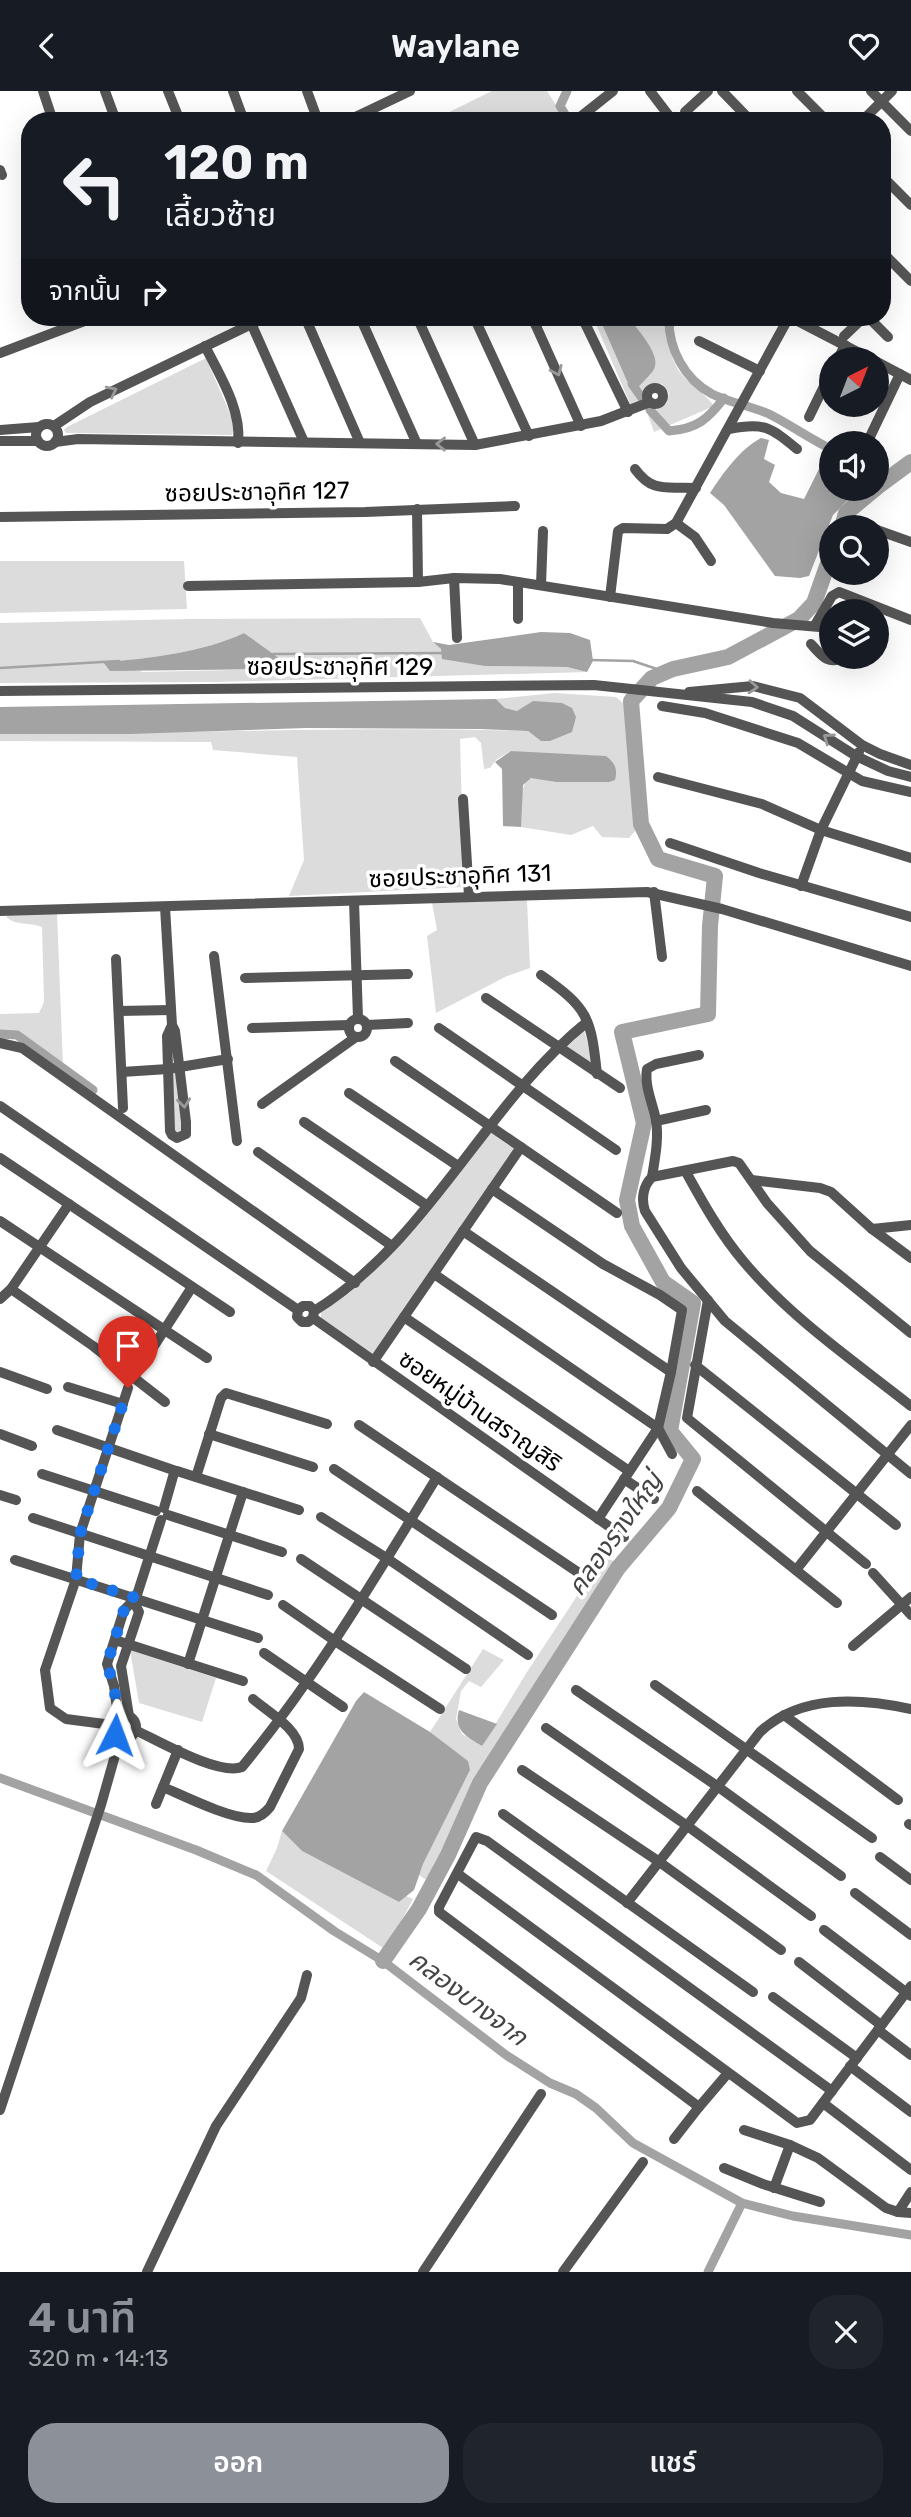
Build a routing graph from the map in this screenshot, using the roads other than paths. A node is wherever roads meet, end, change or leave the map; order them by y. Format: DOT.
graph roads {
  1 [pos="43,91"];
  2 [pos="105,91"];
  3 [pos="169,91"];
  4 [pos="233,91"];
  5 [pos="307,91"];
  6 [pos="410,91"];
  7 [pos="613,91"];
  8 [pos="650,91"];
  9 [pos="708,91"];
  10 [pos="722,91"];
  11 [pos="797,91"];
  12 [pos="871,91"];
  13 [pos="892,91"];
  14 [pos="881,101"];
  15 [pos="50,112"];
  16 [pos="113,112"];
  17 [pos="177,112"];
  18 [pos="241,112"];
  19 [pos="315,112"];
  20 [pos="366,112"];
  21 [pos="587,112"];
  22 [pos="664,112"];
  23 [pos="685,112"];
  24 [pos="742,112"];
  25 [pos="818,112"];
  26 [pos="871,112"];
  27 [pos="911,131"];
  28 [pos="891,185"];
  29 [pos="911,205"];
  30 [pos="891,261"];
  31 [pos="911,281"];
  32 [pos="71,326"];
  33 [pos="245,326"];
  34 [pos="252,326"];
  35 [pos="309,326"];
  36 [pos="364,326"];
  37 [pos="421,326"];
  38 [pos="478,326"];
  39 [pos="537,326"];
  40 [pos="586,326"];
  41 [pos="785,326"];
  42 [pos="811,326"];
  43 [pos="858,326"];
  44 [pos="876,326"];
  45 [pos="888,337"];
  46 [pos="699,341"];
  47 [pos="845,341"];
  48 [pos="205,346"];
  49 [pos="843,347"];
  50 [pos="854,347"];
  51 [pos="0,353"];
  52 [pos="889,368"];
  53 [pos="760,371"];
  54 [pos="900,374"];
  55 [pos="911,380"];
  56 [pos="819,397"];
  57 [pos="650,403"];
  58 [pos="628,412"];
  59 [pos="809,417"];
  60 [pos="732,424"];
  61 [pos="54,426"];
  62 [pos="581,426"];
  63 [pos="39,427"];
  64 [pos="0,430"];
  65 [pos="873,431"];
  66 [pos="529,436"];
  67 [pos="38,441"];
  68 [pos="0,442"];
  69 [pos="55,442"];
  70 [pos="304,442"];
  71 [pos="238,443"];
  72 [pos="360,443"];
  73 [pos="417,444"];
  74 [pos="475,445"];
  75 [pos="797,449"];
  76 [pos="635,470"];
  77 [pos="696,488"];
  78 [pos="515,506"];
  79 [pos="417,509"];
  80 [pos="0,517"];
  81 [pos="676,523"];
  82 [pos="543,531"];
  83 [pos="889,534"];
  84 [pos="911,542"];
  85 [pos="711,561"];
  86 [pos="454,578"];
  87 [pos="418,582"];
  88 [pos="518,582"];
  89 [pos="541,585"];
  90 [pos="188,586"];
  91 [pos="610,597"];
  92 [pos="830,599"];
  93 [pos="853,599"];
  94 [pos="819,613"];
  95 [pos="889,613"];
  96 [pos="518,619"];
  97 [pos="911,619"];
  98 [pos="810,625"];
  99 [pos="819,626"];
  100 [pos="457,638"];
  101 [pos="811,645"];
  102 [pos="819,653"];
  103 [pos="0,691"];
  104 [pos="682,693"];
  105 [pos="802,699"];
  106 [pos="662,706"];
  107 [pos="796,717"];
  108 [pos="863,745"];
  109 [pos="856,757"];
  110 [pos="911,765"];
  111 [pos="847,773"];
  112 [pos="658,777"];
  113 [pos="911,777"];
  114 [pos="911,792"];
  115 [pos="463,799"];
  116 [pos="821,830"];
  117 [pos="670,843"];
  118 [pos="911,858"];
  119 [pos="801,886"];
  120 [pos="654,892"];
  121 [pos="469,896"];
  122 [pos="354,901"];
  123 [pos="165,907"];
  124 [pos="0,911"];
  125 [pos="911,917"];
  126 [pos="214,956"];
  127 [pos="662,957"];
  128 [pos="116,959"];
  129 [pos="911,966"];
  130 [pos="408,974"];
  131 [pos="357,975"];
  132 [pos="541,975"];
  133 [pos="245,978"];
  134 [pos="486,998"];
  135 [pos="171,1010"];
  136 [pos="119,1011"];
  137 [pos="358,1018"];
  138 [pos="587,1022"];
  139 [pos="408,1023"];
  140 [pos="348,1025"];
  141 [pos="367,1025"];
  142 [pos="252,1028"];
  143 [pos="439,1028"];
  144 [pos="356,1037"];
  145 [pos="1,1044"];
  146 [pos="557,1046"];
  147 [pos="699,1055"];
  148 [pos="228,1059"];
  149 [pos="395,1061"];
  150 [pos="174,1067"];
  151 [pos="122,1072"];
  152 [pos="597,1074"];
  153 [pos="521,1086"];
  154 [pos="620,1088"];
  155 [pos="349,1093"];
  156 [pos="262,1104"];
  157 [pos="0,1105"];
  158 [pos="123,1108"];
  159 [pos="706,1110"];
  160 [pos="656,1121"];
  161 [pos="304,1122"];
  162 [pos="490,1126"];
  163 [pos="237,1141"];
  164 [pos="521,1147"];
  165 [pos="616,1150"];
  166 [pos="258,1152"];
  167 [pos="0,1158"];
  168 [pos="458,1166"];
  169 [pos="686,1172"];
  170 [pos="652,1177"];
  171 [pos="752,1180"];
  172 [pos="492,1189"];
  173 [pos="69,1204"];
  174 [pos="426,1205"];
  175 [pos="617,1213"];
  176 [pos="0,1221"];
  177 [pos="911,1225"];
  178 [pos="872,1229"];
  179 [pos="463,1231"];
  180 [pos="392,1246"];
  181 [pos="40,1247"];
  182 [pos="911,1258"];
  183 [pos="434,1274"];
  184 [pos="355,1283"];
  185 [pos="192,1287"];
  186 [pos="11,1289"];
  187 [pos="0,1299"];
  188 [pos="708,1300"];
  189 [pos="230,1313"];
  190 [pos="314,1315"];
  191 [pos="404,1317"];
  192 [pos="164,1330"];
  193 [pos="911,1333"];
  194 [pos="207,1358"];
  195 [pos="373,1362"];
  196 [pos="695,1364"];
  197 [pos="0,1372"];
  198 [pos="671,1372"];
  199 [pos="134,1377"];
  200 [pos="68,1387"];
  201 [pos="128,1388"];
  202 [pos="47,1389"];
  203 [pos="165,1402"];
  204 [pos="123,1404"];
  205 [pos="911,1406"];
  206 [pos="327,1424"];
  207 [pos="359,1425"];
  208 [pos="911,1425"];
  209 [pos="658,1428"];
  210 [pos="57,1430"];
  211 [pos="0,1434"];
  212 [pos="209,1434"];
  213 [pos="32,1446"];
  214 [pos="108,1448"];
  215 [pos="673,1454"];
  216 [pos="888,1455"];
  217 [pos="313,1467"];
  218 [pos="334,1469"];
  219 [pos="176,1471"];
  220 [pos="42,1474"];
  221 [pos="911,1474"];
  222 [pos="627,1475"];
  223 [pos="196,1477"];
  224 [pos="437,1477"];
  225 [pos="94,1491"];
  226 [pos="696,1491"];
  227 [pos="243,1492"];
  228 [pos="858,1494"];
  229 [pos="0,1495"];
  230 [pos="654,1499"];
  231 [pos="16,1500"];
  232 [pos="299,1510"];
  233 [pos="162,1513"];
  234 [pos="321,1517"];
  235 [pos="33,1518"];
  236 [pos="411,1520"];
  237 [pos="598,1520"];
  238 [pos="896,1525"];
  239 [pos="826,1533"];
  240 [pos="80,1534"];
  241 [pos="229,1535"];
  242 [pos="624,1537"];
  243 [pos="282,1552"];
  244 [pos="149,1556"];
  245 [pos="301,1559"];
  246 [pos="388,1559"];
  247 [pos="15,1560"];
  248 [pos="866,1565"];
  249 [pos="796,1570"];
  250 [pos="873,1573"];
  251 [pos="582,1575"];
  252 [pos="215,1578"];
  253 [pos="76,1579"];
  254 [pos="268,1595"];
  255 [pos="135,1600"];
  256 [pos="363,1600"];
  257 [pos="907,1600"];
  258 [pos="837,1603"];
  259 [pos="283,1605"];
  260 [pos="552,1615"];
  261 [pos="911,1615"];
  262 [pos="202,1620"];
  263 [pos="258,1638"];
  264 [pos="115,1640"];
  265 [pos="335,1641"];
  266 [pos="128,1645"];
  267 [pos="853,1646"];
  268 [pos="264,1653"];
  269 [pos="528,1655"];
  270 [pos="188,1664"];
  271 [pos="466,1669"];
  272 [pos="243,1681"];
  273 [pos="307,1683"];
  274 [pos="655,1685"];
  275 [pos="576,1690"];
  276 [pos="253,1699"];
  277 [pos="343,1707"];
  278 [pos="440,1709"];
  279 [pos="911,1709"];
  280 [pos="784,1715"];
  281 [pos="120,1719"];
  282 [pos="279,1720"];
  283 [pos="546,1728"];
  284 [pos="135,1730"];
  285 [pos="120,1738"];
  286 [pos="746,1749"];
  287 [pos="178,1750"];
  288 [pos="522,1770"];
  289 [pos="718,1786"];
  290 [pos="163,1787"];
  291 [pos="898,1800"];
  292 [pos="156,1804"];
  293 [pos="503,1814"];
  294 [pos="686,1825"];
  295 [pos="872,1838"];
  296 [pos="880,1857"];
  297 [pos="658,1861"];
  298 [pos="458,1874"];
  299 [pos="841,1876"];
  300 [pos="911,1880"];
  301 [pos="855,1893"];
  302 [pos="627,1903"];
  303 [pos="811,1916"];
  304 [pos="824,1930"];
  305 [pos="911,1935"];
  306 [pos="781,1950"];
  307 [pos="799,1962"];
  308 [pos="307,1975"];
  309 [pos="909,1991"];
  310 [pos="753,1992"];
  311 [pos="773,1997"];
  312 [pos="880,2027"];
  313 [pos="911,2055"];
  314 [pos="854,2062"];
  315 [pos="728,2073"];
  316 [pos="832,2091"];
  317 [pos="541,2094"];
  318 [pos="823,2103"];
  319 [pos="699,2107"];
  320 [pos="0,2110"];
  321 [pos="911,2112"];
  322 [pos="744,2130"];
  323 [pos="674,2139"];
  324 [pos="790,2145"];
  325 [pos="643,2162"];
  326 [pos="724,2168"];
  327 [pos="911,2170"];
  328 [pos="774,2188"];
  329 [pos="911,2192"];
  330 [pos="820,2202"];
  331 [pos="898,2212"];
  332 [pos="911,2213"];
  333 [pos="146,2272"];
  334 [pos="423,2272"];
  335 [pos="563,2272"];
  1 -- 15 [label="street"];
  2 -- 16 [label="street"];
  3 -- 17 [label="street"];
  4 -- 18 [label="street"];
  5 -- 19 [label="street"];
  6 -- 20 [label="street"];
  7 -- 21 [label="street"];
  8 -- 22 [label="street"];
  9 -- 23 [label="street"];
  10 -- 24 [label="street"];
  11 -- 25 [label="street"];
  12 -- 14 [label="street"];
  13 -- 14 [label="street"];
  14 -- 26 [label="street"];
  14 -- 27 [label="street"];
  28 -- 29 [label="street"];
  30 -- 31 [label="street"];
  32 -- 51 [label="street"];
  33 -- 48 [label="street"];
  34 -- 70 [label="street"];
  35 -- 72 [label="street"];
  36 -- 73 [label="street"];
  37 -- 74 [label="street"];
  38 -- 66 [label="street"];
  39 -- 62 [label="street, one-way"];
  40 -- 58 [label="street"];
  41 -- 53 [label="street"];
  42 -- 47 [label="street"];
  43 -- 47 [label="street"];
  44 -- 45 [label="street"];
  46 -- 53 [label="street"];
  47 -- 49 [label="street"];
  47 -- 50 [label="street"];
  61 -- 48 [label="street, one-way"];
  48 -- 71 [label="street"];
  52 -- 54 [label="street"];
  53 -- 60 [label="street"];
  54 -- 55 [label="street"];
  54 -- 65 [label="street"];
  56 -- 59 [label="street"];
  57 -- 58 [label="street"];
  58 -- 62 [label="street"];
  60 -- 75 [label="street"];
  60 -- 77 [label="street"];
  61 -- 63 [label="street"];
  61 -- 69 [label="street"];
  62 -- 66 [label="street"];
  63 -- 64 [label="street"];
  63 -- 67 [label="street"];
  66 -- 74 [label="street"];
  67 -- 68 [label="street"];
  67 -- 69 [label="street"];
  69 -- 71 [label="street"];
  70 -- 71 [label="street"];
  70 -- 72 [label="street"];
  72 -- 73 [label="street"];
  74 -- 73 [label="street, one-way"];
  76 -- 77 [label="street"];
  77 -- 81 [label="street"];
  78 -- 79 [label="street, ซอยประชาอุทิศ 127"];
  79 -- 80 [label="street, ซอยประชาอุทิศ 127"];
  79 -- 87 [label="street"];
  81 -- 85 [label="street"];
  81 -- 91 [label="street"];
  82 -- 89 [label="street"];
  83 -- 84 [label="street"];
  86 -- 87 [label="street"];
  86 -- 88 [label="street"];
  86 -- 100 [label="street"];
  87 -- 90 [label="street"];
  88 -- 89 [label="street"];
  88 -- 96 [label="street"];
  89 -- 91 [label="street"];
  91 -- 98 [label="street"];
  92 -- 93 [label="street"];
  94 -- 98 [label="street"];
  95 -- 97 [label="street"];
  98 -- 99 [label="street"];
  101 -- 102 [label="street"];
  103 -- 104 [label="street, ซอยประชาอุทิศ 129"];
  104 -- 105 [label="street, ซอยประชาอุทิศ 129, one-way"];
  104 -- 107 [label="street, ซอยประชาอุทิศ 129"];
  105 -- 107 [label="street"];
  105 -- 108 [label="street, ซอยประชาอุทิศ 129"];
  106 -- 111 [label="street"];
  109 -- 107 [label="street, ซอยประชาอุทิศ 129, one-way"];
  108 -- 109 [label="street"];
  108 -- 110 [label="street, ซอยประชาอุทิศ 129"];
  109 -- 111 [label="street"];
  109 -- 113 [label="street, ซอยประชาอุทิศ 129"];
  111 -- 114 [label="street"];
  111 -- 116 [label="street"];
  112 -- 116 [label="street"];
  115 -- 121 [label="street"];
  116 -- 118 [label="street"];
  116 -- 119 [label="street"];
  117 -- 119 [label="street"];
  119 -- 125 [label="street"];
  120 -- 121 [label="street, ซอยประชาอุทิศ 131"];
  120 -- 127 [label="street"];
  120 -- 129 [label="street, ซอยประชาอุทิศ 131"];
  121 -- 122 [label="street, ซอยประชาอุทิศ 131"];
  122 -- 123 [label="street, ซอยประชาอุทิศ 131"];
  122 -- 131 [label="street"];
  123 -- 124 [label="street, ซอยประชาอุทิศ 131"];
  123 -- 135 [label="street"];
  126 -- 148 [label="street"];
  128 -- 136 [label="street"];
  130 -- 131 [label="street"];
  131 -- 133 [label="street"];
  131 -- 137 [label="street"];
  132 -- 138 [label="street"];
  134 -- 146 [label="street"];
  135 -- 136 [label="street"];
  135 -- 150 [label="street"];
  136 -- 151 [label="street"];
  137 -- 140 [label="street"];
  137 -- 141 [label="street"];
  138 -- 146 [label="street"];
  138 -- 152 [label="street"];
  139 -- 141 [label="street"];
  140 -- 142 [label="street"];
  140 -- 144 [label="street"];
  141 -- 144 [label="street"];
  143 -- 153 [label="street"];
  144 -- 156 [label="street"];
  145 -- 184 [label="street"];
  146 -- 152 [label="street"];
  146 -- 153 [label="street"];
  147 -- 160 [label="street"];
  148 -- 150 [label="street"];
  148 -- 163 [label="street"];
  149 -- 162 [label="street"];
  150 -- 150 [label="street, one-way"];
  150 -- 151 [label="street"];
  151 -- 158 [label="street"];
  152 -- 154 [label="street"];
  153 -- 162 [label="street"];
  153 -- 165 [label="street"];
  155 -- 168 [label="street"];
  157 -- 190 [label="street, ซอยหมู่บ้านสราญสิริ"];
  159 -- 160 [label="street"];
  160 -- 170 [label="street"];
  161 -- 174 [label="street"];
  162 -- 164 [label="street"];
  162 -- 168 [label="street"];
  164 -- 172 [label="street"];
  164 -- 175 [label="street"];
  166 -- 180 [label="street"];
  167 -- 173 [label="street"];
  168 -- 174 [label="street"];
  169 -- 170 [label="street"];
  169 -- 171 [label="street"];
  169 -- 205 [label="street"];
  170 -- 188 [label="street"];
  171 -- 178 [label="street"];
  171 -- 193 [label="street"];
  172 -- 179 [label="street"];
  172 -- 198 [label="street"];
  173 -- 181 [label="street"];
  173 -- 185 [label="street"];
  174 -- 180 [label="street"];
  176 -- 181 [label="street"];
  177 -- 178 [label="street"];
  178 -- 182 [label="street"];
  179 -- 183 [label="street"];
  179 -- 198 [label="street"];
  180 -- 184 [label="street"];
  181 -- 186 [label="street"];
  181 -- 192 [label="street"];
  183 -- 191 [label="street"];
  183 -- 209 [label="street"];
  184 -- 190 [label="street"];
  185 -- 189 [label="street"];
  185 -- 192 [label="street"];
  186 -- 187 [label="street"];
  186 -- 199 [label="street"];
  188 -- 196 [label="street"];
  188 -- 216 [label="street"];
  190 -- 195 [label="street, ซอยหมู่บ้านสราญสิริ"];
  191 -- 195 [label="street"];
  191 -- 222 [label="street"];
  192 -- 194 [label="street"];
  192 -- 199 [label="street"];
  195 -- 237 [label="street, ซอยหมู่บ้านสราญสิริ"];
  196 -- 228 [label="street"];
  196 -- 239 [label="street"];
  197 -- 202 [label="street"];
  198 -- 209 [label="street"];
  199 -- 203 [label="street"];
  200 -- 204 [label="street"];
  201 -- 204 [label="street"];
  204 -- 214 [label="street"];
  206 -- 212 [label="street"];
  207 -- 224 [label="street"];
  208 -- 216 [label="street"];
  209 -- 215 [label="street"];
  209 -- 222 [label="street"];
  210 -- 214 [label="street"];
  211 -- 213 [label="street"];
  212 -- 217 [label="street"];
  212 -- 223 [label="street"];
  214 -- 219 [label="street"];
  214 -- 225 [label="street"];
  216 -- 221 [label="street"];
  216 -- 228 [label="street"];
  218 -- 236 [label="street"];
  219 -- 223 [label="street"];
  219 -- 233 [label="street"];
  220 -- 225 [label="street"];
  222 -- 230 [label="street"];
  222 -- 237 [label="street"];
  223 -- 227 [label="street"];
  224 -- 236 [label="street"];
  224 -- 251 [label="street"];
  225 -- 233 [label="street"];
  225 -- 240 [label="street"];
  226 -- 249 [label="street"];
  227 -- 232 [label="street"];
  227 -- 241 [label="street"];
  228 -- 238 [label="street"];
  228 -- 239 [label="street"];
  229 -- 231 [label="street"];
  233 -- 241 [label="street"];
  233 -- 244 [label="street"];
  234 -- 246 [label="street"];
  235 -- 240 [label="street"];
  236 -- 246 [label="street"];
  236 -- 260 [label="street"];
  237 -- 242 [label="street, ซอยหมู่บ้านสราญสิริ"];
  239 -- 248 [label="street"];
  239 -- 249 [label="street"];
  240 -- 244 [label="street"];
  240 -- 253 [label="street"];
  241 -- 243 [label="street"];
  241 -- 252 [label="street"];
  244 -- 252 [label="street"];
  244 -- 255 [label="street"];
  245 -- 256 [label="street"];
  246 -- 256 [label="street"];
  246 -- 269 [label="street"];
  247 -- 253 [label="street"];
  249 -- 258 [label="street"];
  250 -- 257 [label="street"];
  252 -- 254 [label="street"];
  252 -- 262 [label="street"];
  253 -- 255 [label="street"];
  253 -- 281 [label="street"];
  255 -- 262 [label="street"];
  255 -- 264 [label="street"];
  255 -- 266 [label="street"];
  256 -- 265 [label="street"];
  256 -- 271 [label="street"];
  257 -- 261 [label="street"];
  257 -- 267 [label="street"];
  259 -- 265 [label="street"];
  262 -- 263 [label="street"];
  262 -- 270 [label="street"];
  264 -- 266 [label="street"];
  264 -- 281 [label="street"];
  265 -- 273 [label="street"];
  265 -- 278 [label="street"];
  266 -- 270 [label="street"];
  266 -- 281 [label="street"];
  268 -- 273 [label="street"];
  270 -- 272 [label="street"];
  273 -- 277 [label="street"];
  273 -- 282 [label="street"];
  274 -- 286 [label="street"];
  275 -- 289 [label="street"];
  276 -- 282 [label="street"];
  279 -- 280 [label="street"];
  280 -- 286 [label="street"];
  280 -- 291 [label="street"];
  281 -- 284 [label="street"];
  281 -- 285 [label="street"];
  282 -- 287 [label="street"];
  282 -- 290 [label="street"];
  283 -- 294 [label="street"];
  284 -- 285 [label="street"];
  284 -- 287 [label="street"];
  285 -- 320 [label="street"];
  286 -- 289 [label="street"];
  286 -- 295 [label="street"];
  287 -- 290 [label="street"];
  288 -- 297 [label="street"];
  289 -- 294 [label="street"];
  289 -- 299 [label="street"];
  290 -- 292 [label="street"];
  293 -- 302 [label="street"];
  294 -- 297 [label="street"];
  294 -- 303 [label="street"];
  296 -- 300 [label="street"];
  297 -- 302 [label="street"];
  297 -- 306 [label="street"];
  298 -- 315 [label="street"];
  298 -- 316 [label="street"];
  298 -- 319 [label="street"];
  301 -- 305 [label="street"];
  302 -- 310 [label="street"];
  304 -- 309 [label="street"];
  307 -- 312 [label="street"];
  308 -- 333 [label="street"];
  309 -- 312 [label="street"];
  311 -- 314 [label="street"];
  312 -- 313 [label="street"];
  312 -- 314 [label="street"];
  314 -- 316 [label="street"];
  314 -- 321 [label="street"];
  315 -- 318 [label="street"];
  315 -- 319 [label="street"];
  316 -- 318 [label="street"];
  317 -- 334 [label="street"];
  318 -- 327 [label="street"];
  319 -- 323 [label="street"];
  322 -- 324 [label="street"];
  324 -- 328 [label="street"];
  324 -- 331 [label="street"];
  325 -- 335 [label="street"];
  326 -- 328 [label="street"];
  328 -- 330 [label="street"];
  329 -- 331 [label="street"];
  331 -- 332 [label="street"];
}
